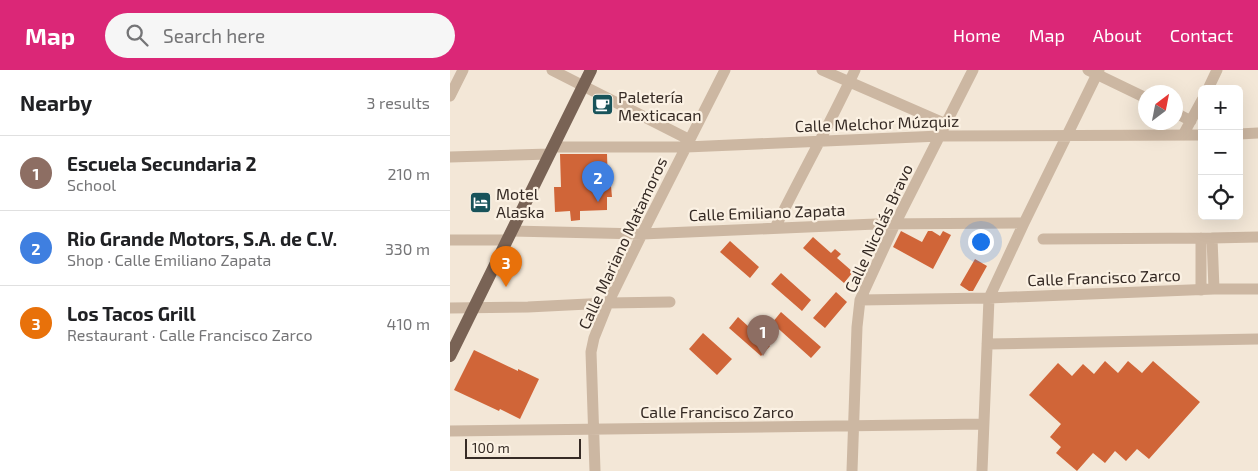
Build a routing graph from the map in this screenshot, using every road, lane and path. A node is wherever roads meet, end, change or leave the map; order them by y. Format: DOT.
graph roads {
  1 [pos="463,70"];
  2 [pos="552,70"];
  3 [pos="591,70"];
  4 [pos="725,70"];
  5 [pos="822,70"];
  6 [pos="855,70"];
  7 [pos="973,70"];
  8 [pos="1217,70"];
  9 [pos="1095,71"];
  10 [pos="849,83"];
  11 [pos="1210,85"];
  12 [pos="583,86"];
  13 [pos="1138,94"];
  14 [pos="450,96"];
  15 [pos="1198,108"];
  16 [pos="1183,117"];
  17 [pos="1191,121"];
  18 [pos="946,124"];
  19 [pos="1258,133"];
  20 [pos="1198,134"];
  21 [pos="1243,134"];
  22 [pos="1183,135"];
  23 [pos="940,136"];
  24 [pos="1066,136"];
  25 [pos="820,141"];
  26 [pos="688,144"];
  27 [pos="551,151"];
  28 [pos="450,157"];
  29 [pos="1024,223"];
  30 [pos="895,224"];
  31 [pos="775,228"];
  32 [pos="642,234"];
  33 [pos="509,235"];
  34 [pos="1258,237"];
  35 [pos="1206,238"];
  36 [pos="1043,239"];
  37 [pos="450,240"];
  38 [pos="1214,289"];
  39 [pos="1258,289"];
  40 [pos="1201,290"];
  41 [pos="989,298"];
  42 [pos="860,300"];
  43 [pos="670,302"];
  44 [pos="608,303"];
  45 [pos="474,307"];
  46 [pos="450,308"];
  47 [pos="1258,339"];
  48 [pos="987,344"];
  49 [pos="450,356"];
  50 [pos="983,424"];
  51 [pos="853,427"];
  52 [pos="593,428"];
  53 [pos="450,431"];
  54 [pos="595,471"];
  55 [pos="852,471"];
  56 [pos="982,471"];
  1 -- 14 [label="street"];
  2 -- 12 [label="street"];
  3 -- 12 [label="main road"];
  4 -- 26 [label="street, Calle Mariano Matamoros"];
  5 -- 10 [label="street"];
  6 -- 10 [label="street"];
  7 -- 18 [label="street, Calle Nicolás Bravo"];
  8 -- 11 [label="street"];
  9 -- 13 [label="street"];
  9 -- 24 [label="street"];
  10 -- 18 [label="street"];
  10 -- 25 [label="street"];
  12 -- 26 [label="street"];
  12 -- 27 [label="main road"];
  15 -- 17 [label="street"];
  16 -- 17 [label="street"];
  17 -- 22 [label="street"];
  18 -- 23 [label="street, Calle Nicolás Bravo"];
  19 -- 21 [label="street"];
  20 -- 22 [label="street, Calle Melchor Múzquiz"];
  22 -- 24 [label="street, Calle Melchor Múzquiz"];
  23 -- 24 [label="street, Calle Melchor Múzquiz"];
  23 -- 25 [label="street, Calle Melchor Múzquiz"];
  23 -- 30 [label="street, Calle Nicolás Bravo"];
  24 -- 29 [label="street"];
  25 -- 26 [label="street, Calle Melchor Múzquiz"];
  25 -- 31 [label="street"];
  26 -- 27 [label="street, Calle Melchor Múzquiz"];
  26 -- 32 [label="street, Calle Mariano Matamoros"];
  27 -- 28 [label="street, Calle Melchor Múzquiz"];
  27 -- 33 [label="main road"];
  29 -- 30 [label="street, Calle Emiliano Zapata"];
  29 -- 41 [label="street"];
  30 -- 31 [label="street, Calle Emiliano Zapata"];
  30 -- 42 [label="street, Calle Nicolás Bravo"];
  31 -- 32 [label="street, Calle Emiliano Zapata"];
  32 -- 33 [label="street, Calle Emiliano Zapata"];
  32 -- 44 [label="street, Calle Mariano Matamoros"];
  33 -- 37 [label="street, Calle Emiliano Zapata"];
  33 -- 45 [label="main road"];
  34 -- 35 [label="street"];
  35 -- 36 [label="street"];
  35 -- 38 [label="street"];
  35 -- 40 [label="street"];
  38 -- 39 [label="street, Calle Francisco Zarco"];
  38 -- 40 [label="street, Calle Francisco Zarco"];
  40 -- 41 [label="street, Calle Francisco Zarco"];
  41 -- 42 [label="street, Calle Francisco Zarco"];
  41 -- 48 [label="street"];
  42 -- 51 [label="street, Calle Nicolás Bravo"];
  43 -- 44 [label="street"];
  44 -- 45 [label="street"];
  44 -- 52 [label="street, Calle Mariano Matamoros"];
  45 -- 46 [label="street"];
  45 -- 49 [label="main road"];
  47 -- 48 [label="street"];
  48 -- 50 [label="street"];
  50 -- 51 [label="street, Calle Francisco Zarco"];
  50 -- 56 [label="street"];
  51 -- 52 [label="street, Calle Francisco Zarco"];
  51 -- 55 [label="street, Calle Nicolás Bravo"];
  52 -- 53 [label="street, Calle Francisco Zarco"];
  52 -- 54 [label="street, Calle Mariano Matamoros"];
}
